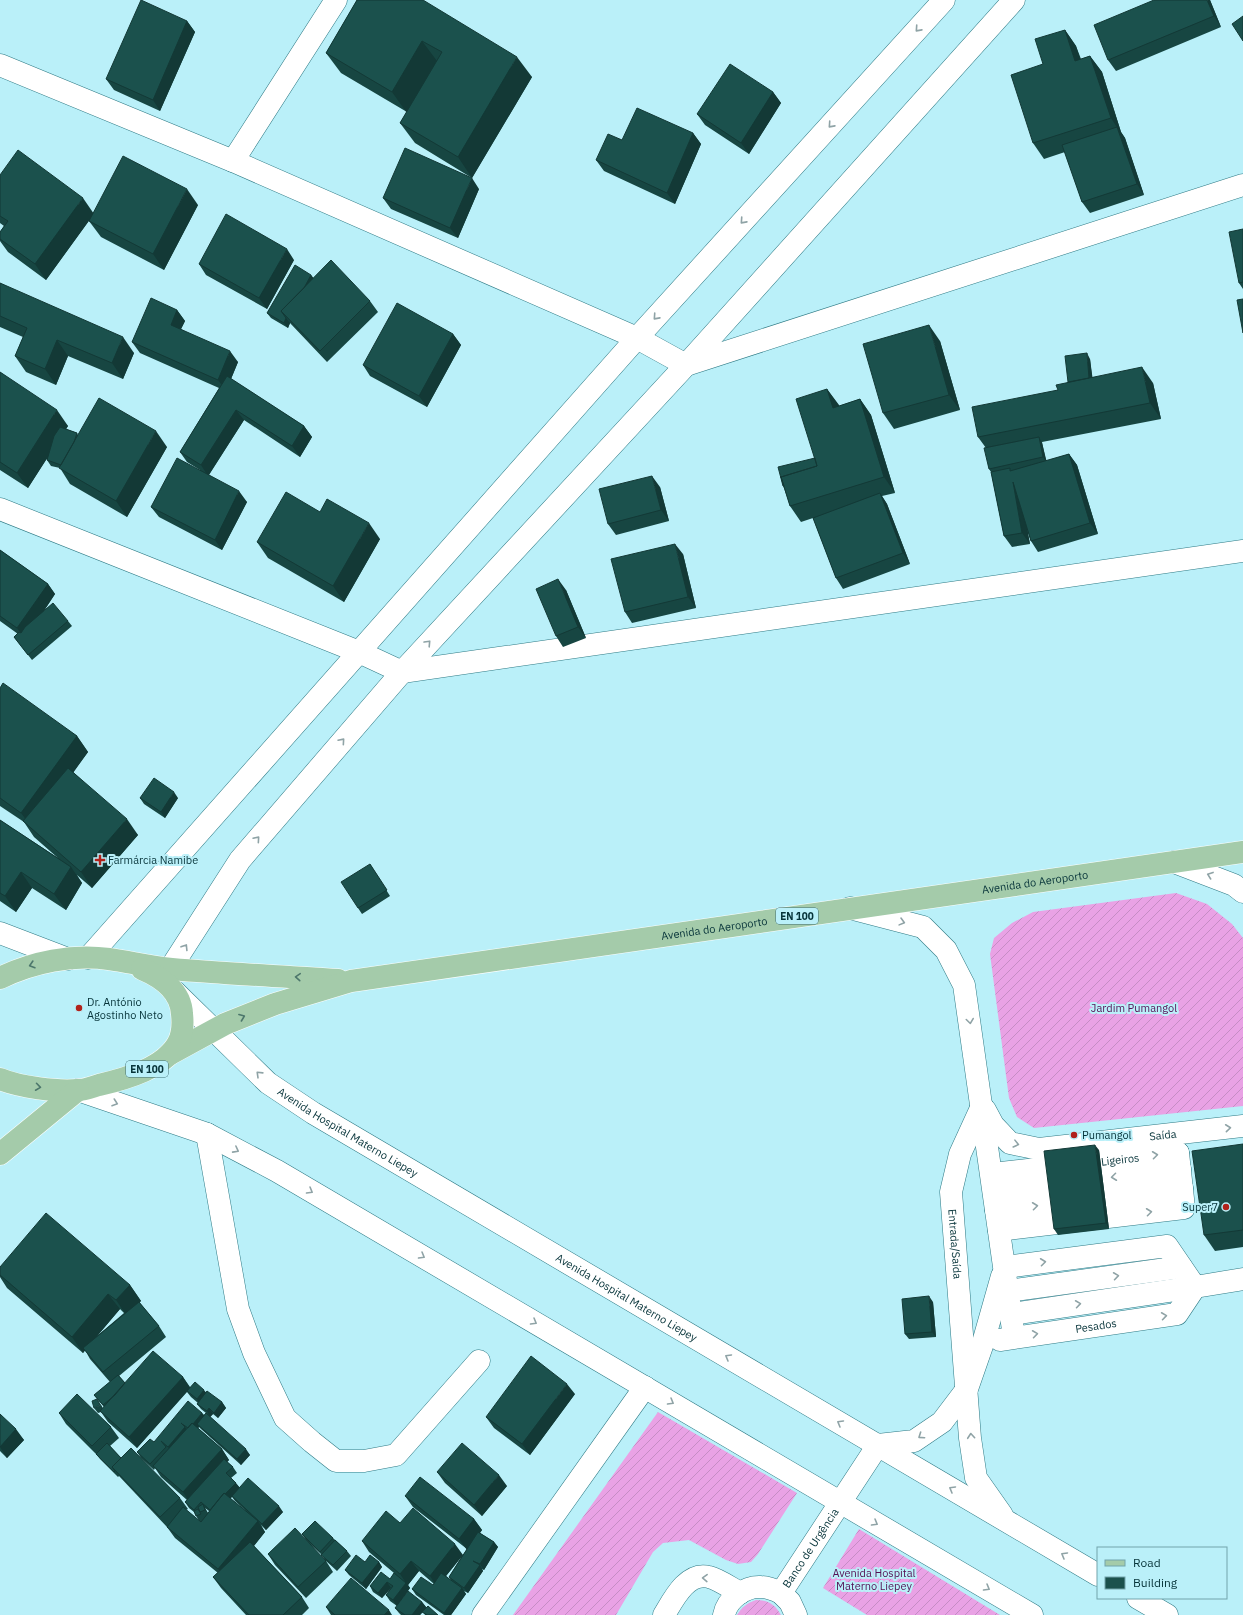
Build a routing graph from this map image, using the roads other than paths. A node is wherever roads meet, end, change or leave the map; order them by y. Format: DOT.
graph roads {
  1 [pos="336,0"];
  2 [pos="944,0"];
  3 [pos="1014,0"];
  4 [pos="0,65"];
  5 [pos="233,161"];
  6 [pos="1243,185"];
  7 [pos="637,338"];
  8 [pos="686,365"];
  9 [pos="0,509"];
  10 [pos="1243,551"];
  11 [pos="359,652"];
  12 [pos="402,672"];
  13 [pos="1243,852"];
  14 [pos="1174,862"];
  15 [pos="1243,892"];
  16 [pos="850,908"];
  17 [pos="0,933"];
  18 [pos="78,958"];
  19 [pos="0,978"];
  20 [pos="170,980"];
  21 [pos="351,980"];
  22 [pos="214,1030"];
  23 [pos="170,1054"];
  24 [pos="2,1080"];
  25 [pos="78,1090"];
  26 [pos="982,1106"];
  27 [pos="1243,1126"];
  28 [pos="1204,1130"];
  29 [pos="207,1134"];
  30 [pos="0,1154"];
  31 [pos="1181,1179"];
  32 [pos="995,1202"];
  33 [pos="1005,1267"];
  34 [pos="1181,1267"];
  35 [pos="1243,1279"];
  36 [pos="1195,1287"];
  37 [pos="1008,1291"];
  38 [pos="1011,1314"];
  39 [pos="1014,1337"];
  40 [pos="983,1343"];
  41 [pos="480,1361"];
  42 [pos="645,1387"];
  43 [pos="967,1388"];
  44 [pos="878,1445"];
  45 [pos="841,1503"];
  46 [pos="1006,1521"];
  47 [pos="1097,1574"];
  48 [pos="740,1593"];
  49 [pos="781,1594"];
  50 [pos="1140,1599"];
  51 [pos="483,1615"];
  52 [pos="664,1615"];
  53 [pos="724,1615"];
  54 [pos="796,1615"];
  55 [pos="1032,1615"];
  56 [pos="1167,1615"];
  1 -- 5 [label="street"];
  2 -- 7 [label="street, one-way"];
  3 -- 8 [label="street"];
  4 -- 5 [label="street"];
  5 -- 7 [label="street"];
  6 -- 8 [label="street"];
  7 -- 8 [label="street"];
  7 -- 11 [label="street"];
  12 -- 8 [label="street, one-way"];
  9 -- 11 [label="street"];
  10 -- 12 [label="street"];
  11 -- 12 [label="street"];
  11 -- 18 [label="street"];
  20 -- 12 [label="street, one-way"];
  13 -- 14 [label="main road, Avenida do Aeroporto / EN 100"];
  15 -- 14 [label="street, one-way"];
  14 -- 16 [label="main road, Avenida do Aeroporto / EN 100"];
  16 -- 21 [label="main road, Avenida do Aeroporto / EN 100"];
  16 -- 26 [label="street, one-way"];
  17 -- 18 [label="street"];
  18 -- 19 [label="main road, EN 100, one-way"];
  18 -- 20 [label="main road, EN 100"];
  21 -- 20 [label="main road, EN 100, one-way"];
  20 -- 22 [label="street, Avenida Hospital Materno Liepey"];
  20 -- 23 [label="main road, EN 100"];
  22 -- 21 [label="main road, EN 100, one-way"];
  22 -- 23 [label="main road, EN 100"];
  44 -- 22 [label="street, Avenida Hospital Materno Liepey, one-way"];
  23 -- 25 [label="main road, EN 100"];
  24 -- 25 [label="main road, EN 100, one-way"];
  25 -- 29 [label="street, one-way"];
  25 -- 30 [label="main road, EN 100"];
  26 -- 28 [label="street, Saída, one-way"];
  26 -- 32 [label="street"];
  26 -- 43 [label="street, Entrada/Saída"];
  28 -- 27 [label="street, Saída, one-way"];
  28 -- 31 [label="street"];
  29 -- 41 [label="street"];
  29 -- 42 [label="street, one-way"];
  32 -- 31 [label="street, one-way"];
  31 -- 32 [label="street, Ligeiros"];
  32 -- 33 [label="street"];
  33 -- 34 [label="street, one-way"];
  33 -- 37 [label="street"];
  33 -- 40 [label="street"];
  34 -- 36 [label="street"];
  37 -- 34 [label="street, one-way"];
  35 -- 36 [label="street"];
  38 -- 36 [label="street, one-way"];
  39 -- 36 [label="street, Pesados, one-way"];
  37 -- 38 [label="street"];
  38 -- 39 [label="street"];
  39 -- 40 [label="street, Pesados"];
  40 -- 43 [label="street"];
  42 -- 45 [label="street, one-way"];
  42 -- 51 [label="street"];
  43 -- 44 [label="street, one-way"];
  46 -- 43 [label="street, Entrada/Saída, one-way"];
  44 -- 45 [label="street, Banco de Urgência"];
  46 -- 44 [label="street, Avenida Hospital Materno Liepey, one-way"];
  45 -- 49 [label="street, Banco de Urgência"];
  45 -- 55 [label="street, one-way"];
  47 -- 46 [label="street, Avenida Hospital Materno Liepey, one-way"];
  48 -- 49 [label="street, Banco de Urgência"];
  48 -- 52 [label="street, one-way"];
  48 -- 53 [label="street"];
  49 -- 54 [label="street"];
  50 -- 56 [label="street"];
}
